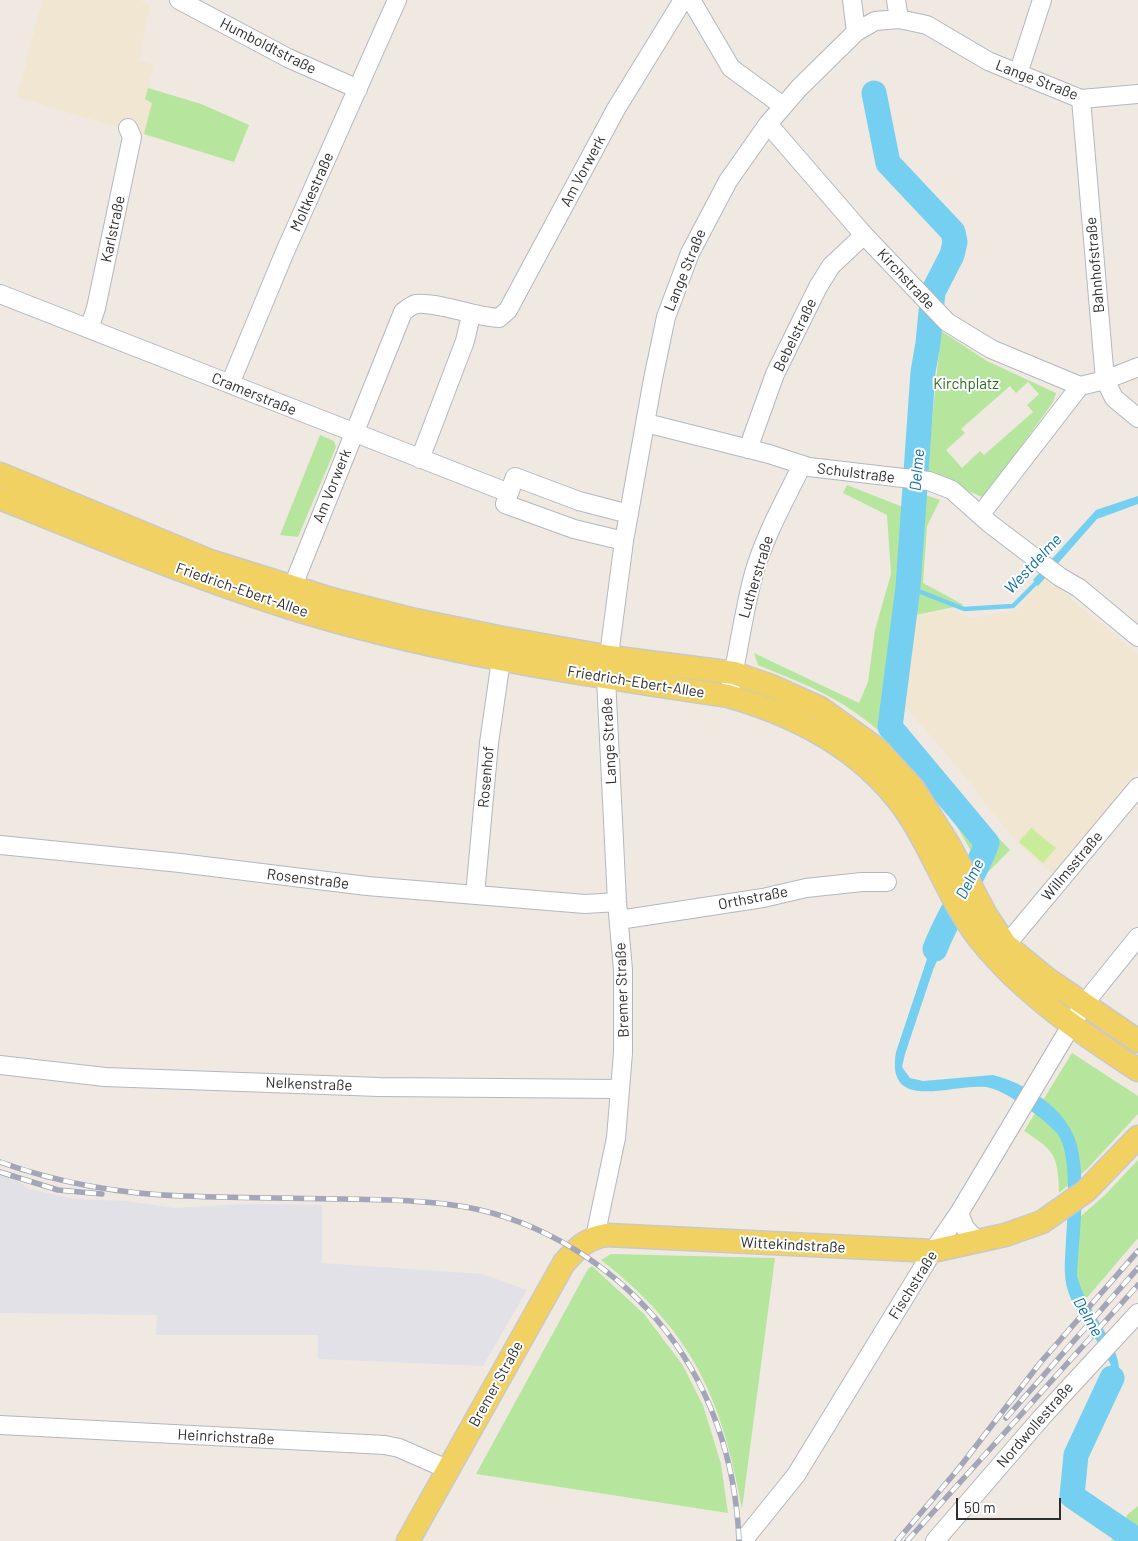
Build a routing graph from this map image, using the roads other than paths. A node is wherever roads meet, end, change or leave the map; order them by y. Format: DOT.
graph roads {
  1 [pos="178,0"];
  2 [pos="397,0"];
  3 [pos="683,0"];
  4 [pos="691,0"];
  5 [pos="852,0"];
  6 [pos="896,0"];
  7 [pos="1042,0"];
  8 [pos="899,19"];
  9 [pos="856,32"];
  10 [pos="1018,74"];
  11 [pos="358,89"];
  12 [pos="1138,94"];
  13 [pos="1081,99"];
  14 [pos="783,106"];
  15 [pos="768,124"];
  16 [pos="128,128"];
  17 [pos="864,235"];
  18 [pos="0,294"];
  19 [pos="470,315"];
  20 [pos="89,329"];
  21 [pos="1138,367"];
  22 [pos="1105,380"];
  23 [pos="230,384"];
  24 [pos="1080,386"];
  25 [pos="1138,418"];
  26 [pos="646,423"];
  27 [pos="353,433"];
  28 [pos="748,449"];
  29 [pos="420,459"];
  30 [pos="802,465"];
  31 [pos="0,474"];
  32 [pos="509,493"];
  33 [pos="0,498"];
  34 [pos="628,514"];
  35 [pos="981,514"];
  36 [pos="624,541"];
  37 [pos="292,588"];
  38 [pos="1138,637"];
  39 [pos="501,660"];
  40 [pos="608,668"];
  41 [pos="734,673"];
  42 [pos="728,696"];
  43 [pos="1138,787"];
  44 [pos="0,845"];
  45 [pos="887,882"];
  46 [pos="964,894"];
  47 [pos="475,895"];
  48 [pos="617,902"];
  49 [pos="619,920"];
  50 [pos="1138,937"];
  51 [pos="1006,945"];
  52 [pos="1084,1004"];
  53 [pos="1071,1026"];
  54 [pos="1138,1041"];
  55 [pos="0,1065"];
  56 [pos="1138,1070"];
  57 [pos="619,1089"];
  58 [pos="1138,1136"];
  59 [pos="960,1213"];
  60 [pos="601,1236"];
  61 [pos="978,1241"];
  62 [pos="933,1251"];
  63 [pos="1138,1313"];
  64 [pos="0,1425"];
  65 [pos="448,1469"];
  66 [pos="746,1537"];
  67 [pos="408,1541"];
  68 [pos="935,1541"];
  1 -- 11 [label="street, Humboldtstraße"];
  2 -- 11 [label="street, Moltkestraße"];
  3 -- 19 [label="street, Am Vorwerk"];
  4 -- 14 [label="street"];
  5 -- 9 [label="street"];
  6 -- 8 [label="street"];
  7 -- 10 [label="street"];
  8 -- 9 [label="street, Lange Straße"];
  8 -- 10 [label="street, Lange Straße"];
  9 -- 14 [label="street, Lange Straße"];
  10 -- 13 [label="street, Lange Straße"];
  11 -- 23 [label="street, Moltkestraße"];
  12 -- 13 [label="street, Lange Straße"];
  13 -- 22 [label="street, Bahnhofstraße"];
  14 -- 15 [label="street, Lange Straße"];
  15 -- 17 [label="street, Kirchstraße"];
  15 -- 26 [label="street, Lange Straße"];
  16 -- 20 [label="street, Karlstraße"];
  17 -- 24 [label="street, Kirchstraße"];
  17 -- 28 [label="street, Bebelstraße"];
  18 -- 20 [label="street, Cramerstraße"];
  19 -- 27 [label="street, Am Vorwerk"];
  19 -- 29 [label="street"];
  20 -- 23 [label="street, Cramerstraße"];
  21 -- 22 [label="street"];
  22 -- 24 [label="street"];
  22 -- 25 [label="street, Bahnhofstraße"];
  23 -- 27 [label="street, Cramerstraße"];
  24 -- 35 [label="street"];
  26 -- 28 [label="street, Schulstraße"];
  26 -- 34 [label="street, Lange Straße"];
  27 -- 29 [label="street, Cramerstraße"];
  27 -- 37 [label="street, Am Vorwerk"];
  28 -- 30 [label="street, Schulstraße"];
  29 -- 32 [label="street, Cramerstraße"];
  30 -- 35 [label="street, Schulstraße"];
  30 -- 41 [label="street, Lutherstraße"];
  31 -- 37 [label="main road, Friedrich-Ebert-Allee"];
  32 -- 34 [label="street"];
  32 -- 36 [label="street"];
  33 -- 39 [label="main road, Friedrich-Ebert-Allee"];
  34 -- 36 [label="street, Lange Straße"];
  35 -- 38 [label="street, Schulstraße"];
  36 -- 40 [label="street, Lange Straße"];
  37 -- 40 [label="main road, Friedrich-Ebert-Allee"];
  39 -- 40 [label="main road, Friedrich-Ebert-Allee"];
  39 -- 47 [label="street, Rosenhof"];
  40 -- 41 [label="main road, Friedrich-Ebert-Allee"];
  40 -- 42 [label="main road, Friedrich-Ebert-Allee"];
  40 -- 48 [label="street, Lange Straße"];
  41 -- 42 [label="street, Lutherstraße"];
  41 -- 46 [label="main road, Friedrich-Ebert-Allee"];
  42 -- 46 [label="main road, Friedrich-Ebert-Allee"];
  43 -- 51 [label="street, Willmsstraße"];
  44 -- 47 [label="street, Rosenstraße"];
  45 -- 49 [label="street, Orthstraße"];
  46 -- 51 [label="main road, Friedrich-Ebert-Allee"];
  46 -- 53 [label="main road, Friedrich-Ebert-Allee"];
  47 -- 48 [label="street, Rosenstraße"];
  48 -- 49 [label="street, Lange Straße"];
  49 -- 57 [label="street, Bremer Straße"];
  50 -- 52 [label="street, Fischstraße"];
  51 -- 52 [label="main road, Friedrich-Ebert-Allee"];
  52 -- 53 [label="street, Fischstraße"];
  52 -- 54 [label="main road, Friedrich-Ebert-Allee"];
  53 -- 56 [label="main road, Friedrich-Ebert-Allee"];
  53 -- 59 [label="street, Fischstraße"];
  55 -- 57 [label="street, Nelkenstraße"];
  57 -- 60 [label="street, Bremer Straße"];
  58 -- 61 [label="main road, Wittekindstraße"];
  59 -- 61 [label="street"];
  59 -- 62 [label="street, Fischstraße"];
  60 -- 62 [label="main road, Wittekindstraße"];
  60 -- 65 [label="main road, Bremer Straße"];
  61 -- 62 [label="main road, Wittekindstraße"];
  62 -- 66 [label="street, Fischstraße"];
  63 -- 68 [label="street, Nordwollestraße"];
  64 -- 65 [label="street, Heinrichstraße"];
  65 -- 67 [label="main road, Bremer Straße"];
}
